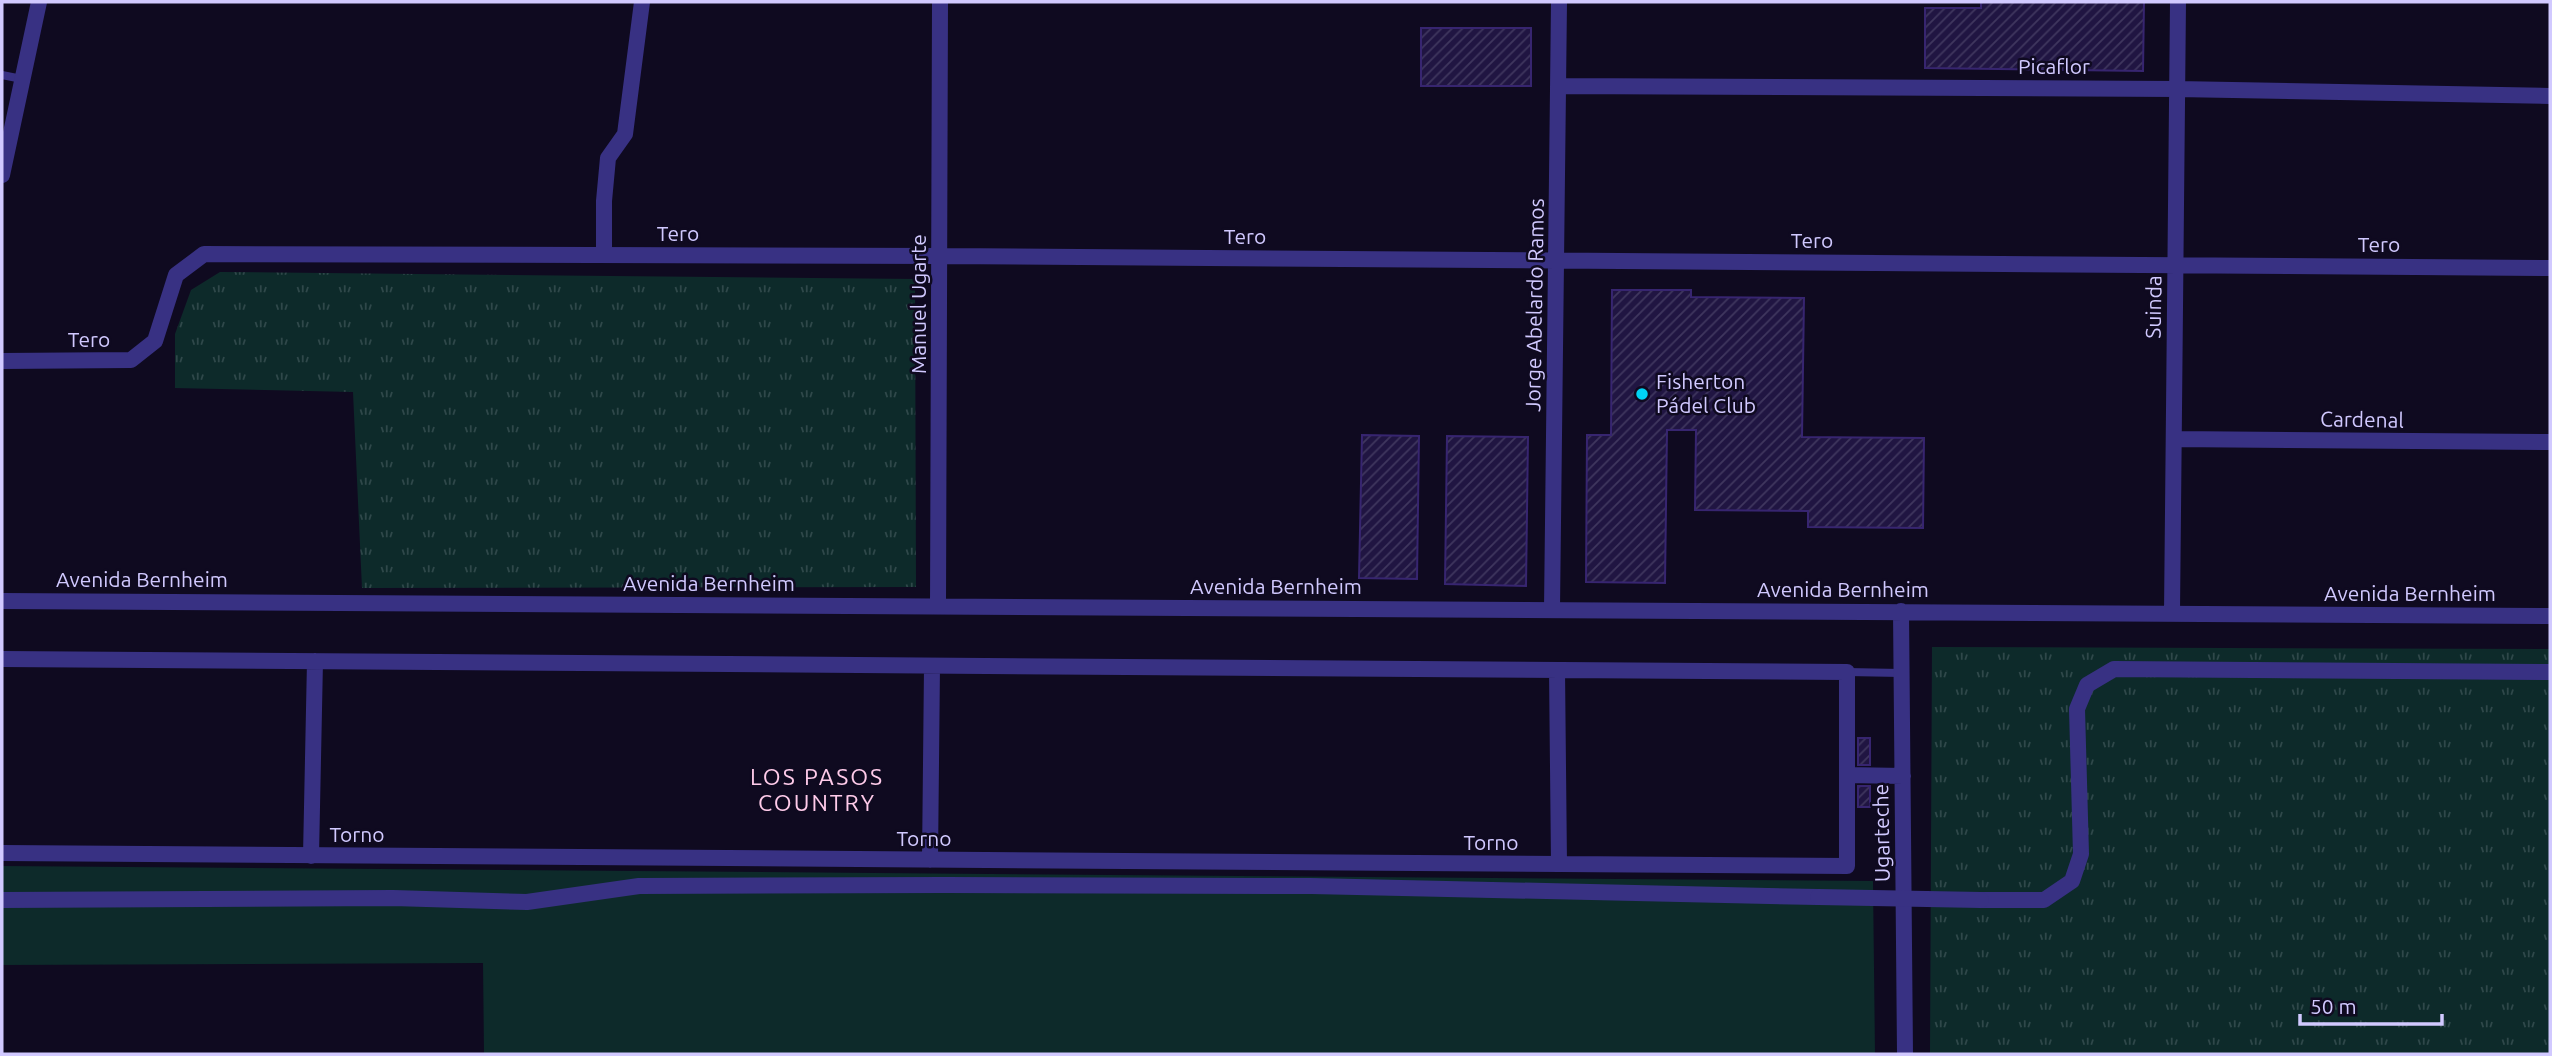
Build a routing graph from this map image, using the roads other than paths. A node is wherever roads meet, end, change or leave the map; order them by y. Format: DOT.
graph roads {
  1 [pos="39,2"];
  2 [pos="642,2"];
  3 [pos="940,2"];
  4 [pos="1559,2"];
  5 [pos="2178,2"];
  6 [pos="2,75"];
  7 [pos="22,79"];
  8 [pos="1558,86"];
  9 [pos="2177,89"];
  10 [pos="2550,96"];
  11 [pos="2,175"];
  12 [pos="604,255"];
  13 [pos="941,256"];
  14 [pos="1556,260"];
  15 [pos="2175,265"];
  16 [pos="2550,268"];
  17 [pos="2,360"];
  18 [pos="2174,439"];
  19 [pos="2550,442"];
  20 [pos="2,601"];
  21 [pos="938,606"];
  22 [pos="1552,609"];
  23 [pos="1901,611"];
  24 [pos="2172,613"];
  25 [pos="2550,616"];
  26 [pos="2,659"];
  27 [pos="314,662"];
  28 [pos="932,666"];
  29 [pos="1557,670"];
  30 [pos="1847,672"];
  31 [pos="2550,672"];
  32 [pos="1902,673"];
  33 [pos="1847,775"];
  34 [pos="1903,776"];
  35 [pos="2,853"];
  36 [pos="311,856"];
  37 [pos="930,860"];
  38 [pos="1559,864"];
  39 [pos="2,900"];
  40 [pos="1905,1054"];
  1 -- 7 [label="street"];
  2 -- 12 [label="street"];
  3 -- 13 [label="street, Manuel Ugarte"];
  4 -- 8 [label="street, Jorge Abelardo Ramos"];
  5 -- 9 [label="street, Suinda"];
  6 -- 7 [label="lane"];
  7 -- 11 [label="street"];
  8 -- 9 [label="street, Picaflor"];
  8 -- 14 [label="street, Jorge Abelardo Ramos"];
  9 -- 10 [label="street, Picaflor"];
  9 -- 15 [label="street, Suinda"];
  12 -- 13 [label="street, Tero"];
  12 -- 17 [label="street, Tero"];
  13 -- 14 [label="street, Tero"];
  13 -- 21 [label="street, Manuel Ugarte"];
  14 -- 15 [label="street, Tero"];
  14 -- 22 [label="street, Jorge Abelardo Ramos"];
  15 -- 16 [label="street, Tero"];
  15 -- 18 [label="street, Suinda"];
  18 -- 19 [label="street, Cardenal"];
  18 -- 24 [label="street, Suinda"];
  20 -- 21 [label="street, Avenida Bernheim"];
  21 -- 22 [label="street, Avenida Bernheim"];
  22 -- 23 [label="street, Avenida Bernheim"];
  23 -- 24 [label="street, Avenida Bernheim"];
  23 -- 32 [label="street, Ugarteche"];
  24 -- 25 [label="street, Avenida Bernheim"];
  26 -- 27 [label="street"];
  27 -- 28 [label="street"];
  27 -- 36 [label="street"];
  28 -- 29 [label="street"];
  28 -- 37 [label="street"];
  29 -- 30 [label="street"];
  29 -- 38 [label="street"];
  30 -- 32 [label="lane"];
  30 -- 33 [label="street"];
  31 -- 39 [label="street, bridge"];
  32 -- 34 [label="street, Ugarteche"];
  33 -- 34 [label="street"];
  33 -- 38 [label="street, Torno"];
  34 -- 40 [label="street, Ugarteche"];
  35 -- 36 [label="street, Torno"];
  36 -- 37 [label="street, Torno"];
  37 -- 38 [label="street, Torno"];
}
